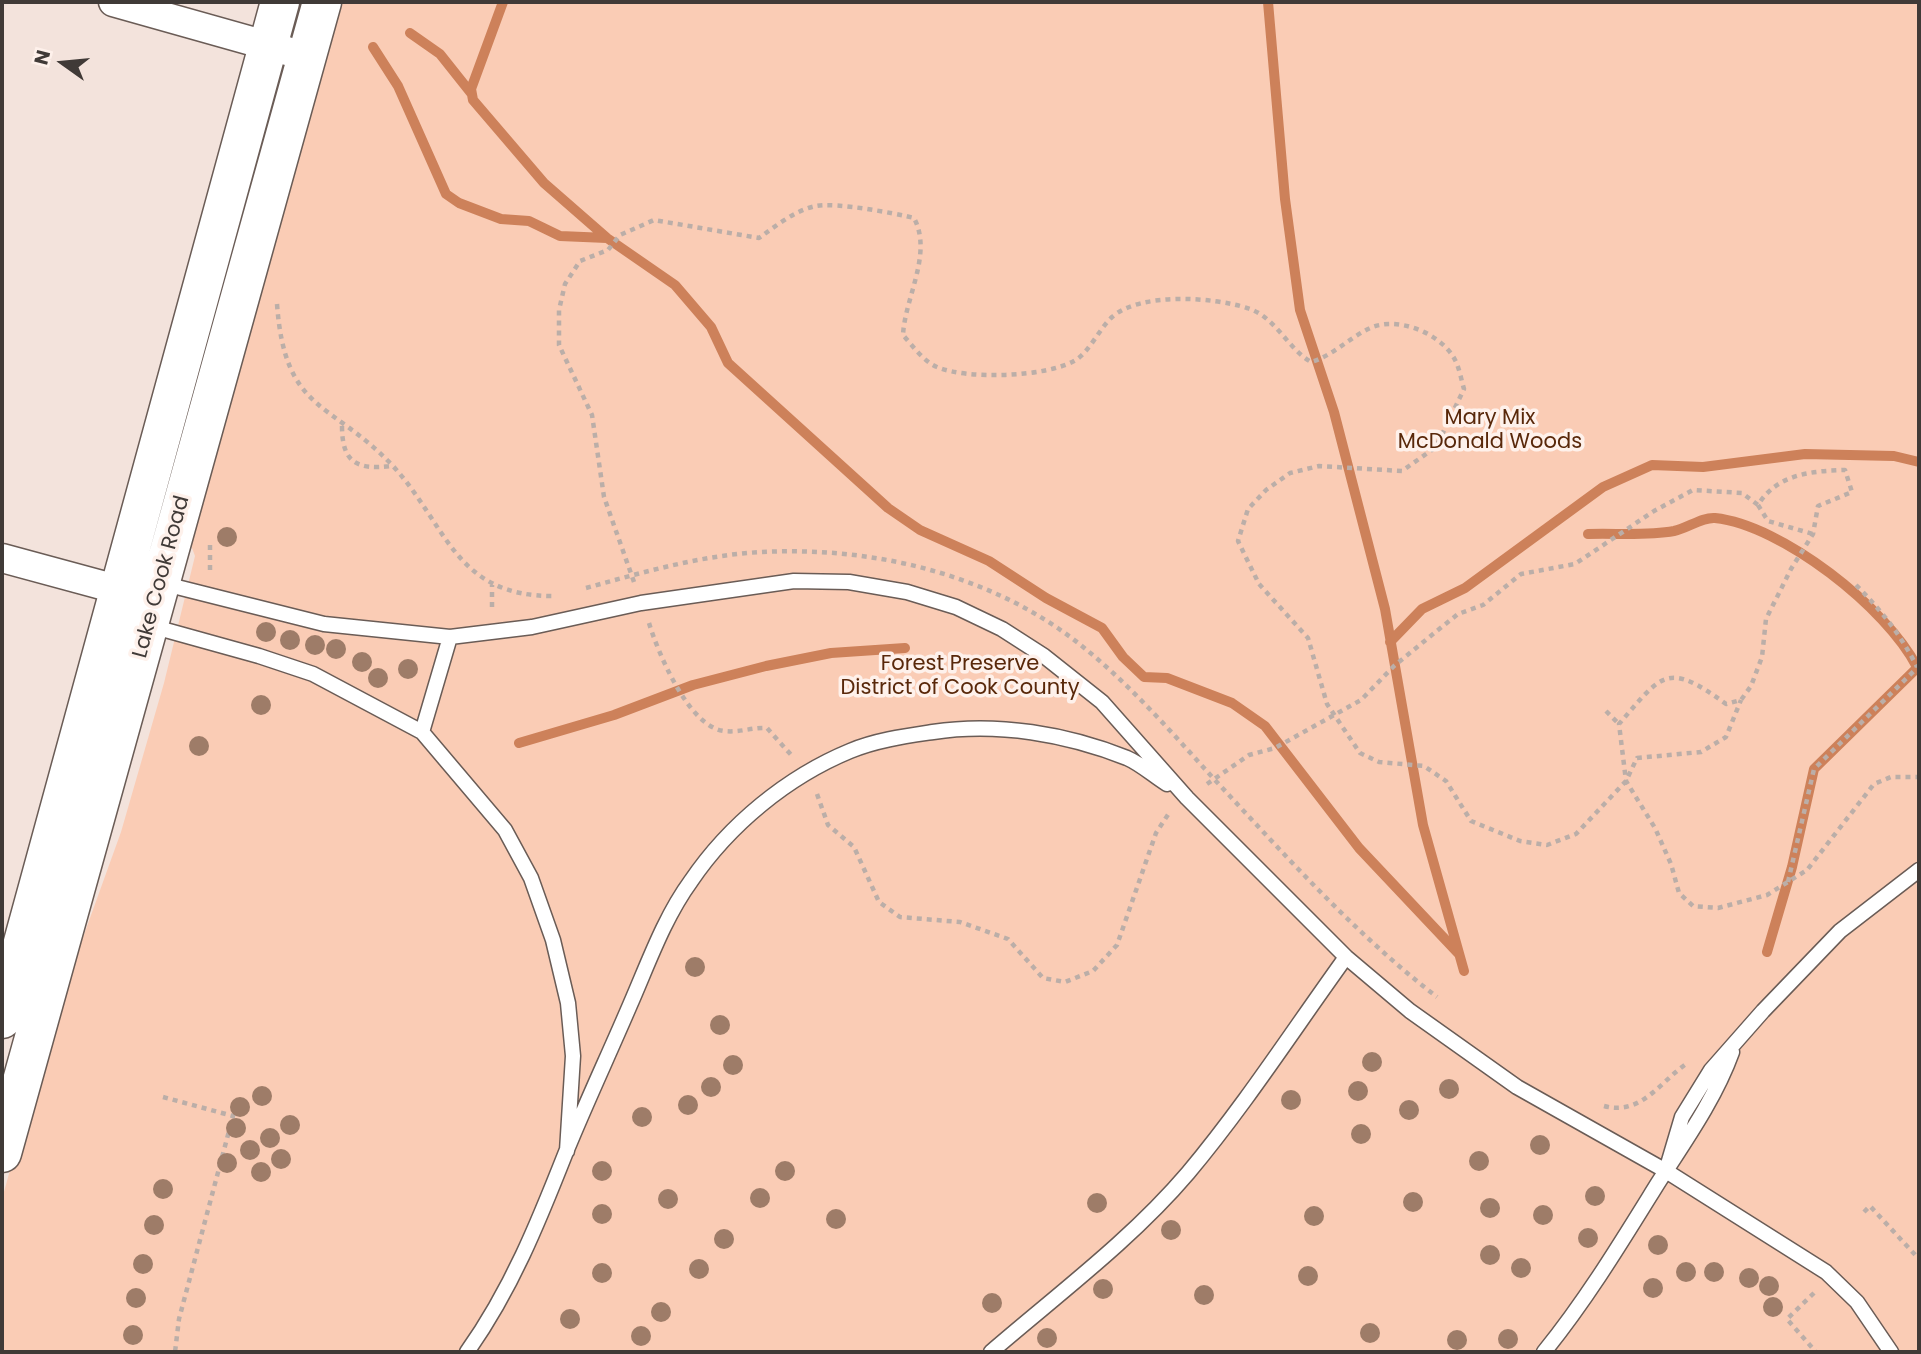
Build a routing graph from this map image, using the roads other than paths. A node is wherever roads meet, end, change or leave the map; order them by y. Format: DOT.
graph roads {
  1 [pos="113,2"];
  2 [pos="280,2"];
  3 [pos="322,2"];
  4 [pos="268,46"];
  5 [pos="306,57"];
  6 [pos="2,558"];
  7 [pos="140,586"];
  8 [pos="149,625"];
  9 [pos="450,637"];
  10 [pos="422,732"];
  11 [pos="1187,798"];
  12 [pos="1919,870"];
  13 [pos="1346,957"];
  14 [pos="2,1019"];
  15 [pos="567,1152"];
  16 [pos="2,1153"];
  17 [pos="1666,1171"];
  18 [pos="467,1352"];
  19 [pos="990,1352"];
  20 [pos="1544,1352"];
  21 [pos="1891,1352"];
  1 -- 4 [label="street"];
  2 -- 4 [label="main road, Lake Cook Road"];
  3 -- 5 [label="main road, Lake Cook Road"];
  4 -- 5 [label="street"];
  4 -- 7 [label="main road, Lake Cook Road"];
  5 -- 7 [label="main road, Lake Cook Road"];
  6 -- 7 [label="street"];
  7 -- 8 [label="main road, Lake Cook Road"];
  7 -- 9 [label="lane"];
  7 -- 14 [label="main road, Lake Cook Road"];
  8 -- 10 [label="lane"];
  8 -- 16 [label="main road, Lake Cook Road"];
  9 -- 10 [label="lane"];
  9 -- 11 [label="lane"];
  10 -- 15 [label="lane"];
  11 -- 13 [label="lane"];
  11 -- 15 [label="lane"];
  12 -- 17 [label="lane"];
  13 -- 17 [label="lane"];
  13 -- 19 [label="lane"];
  15 -- 18 [label="lane"];
  17 -- 20 [label="lane"];
  17 -- 21 [label="lane"];
}
